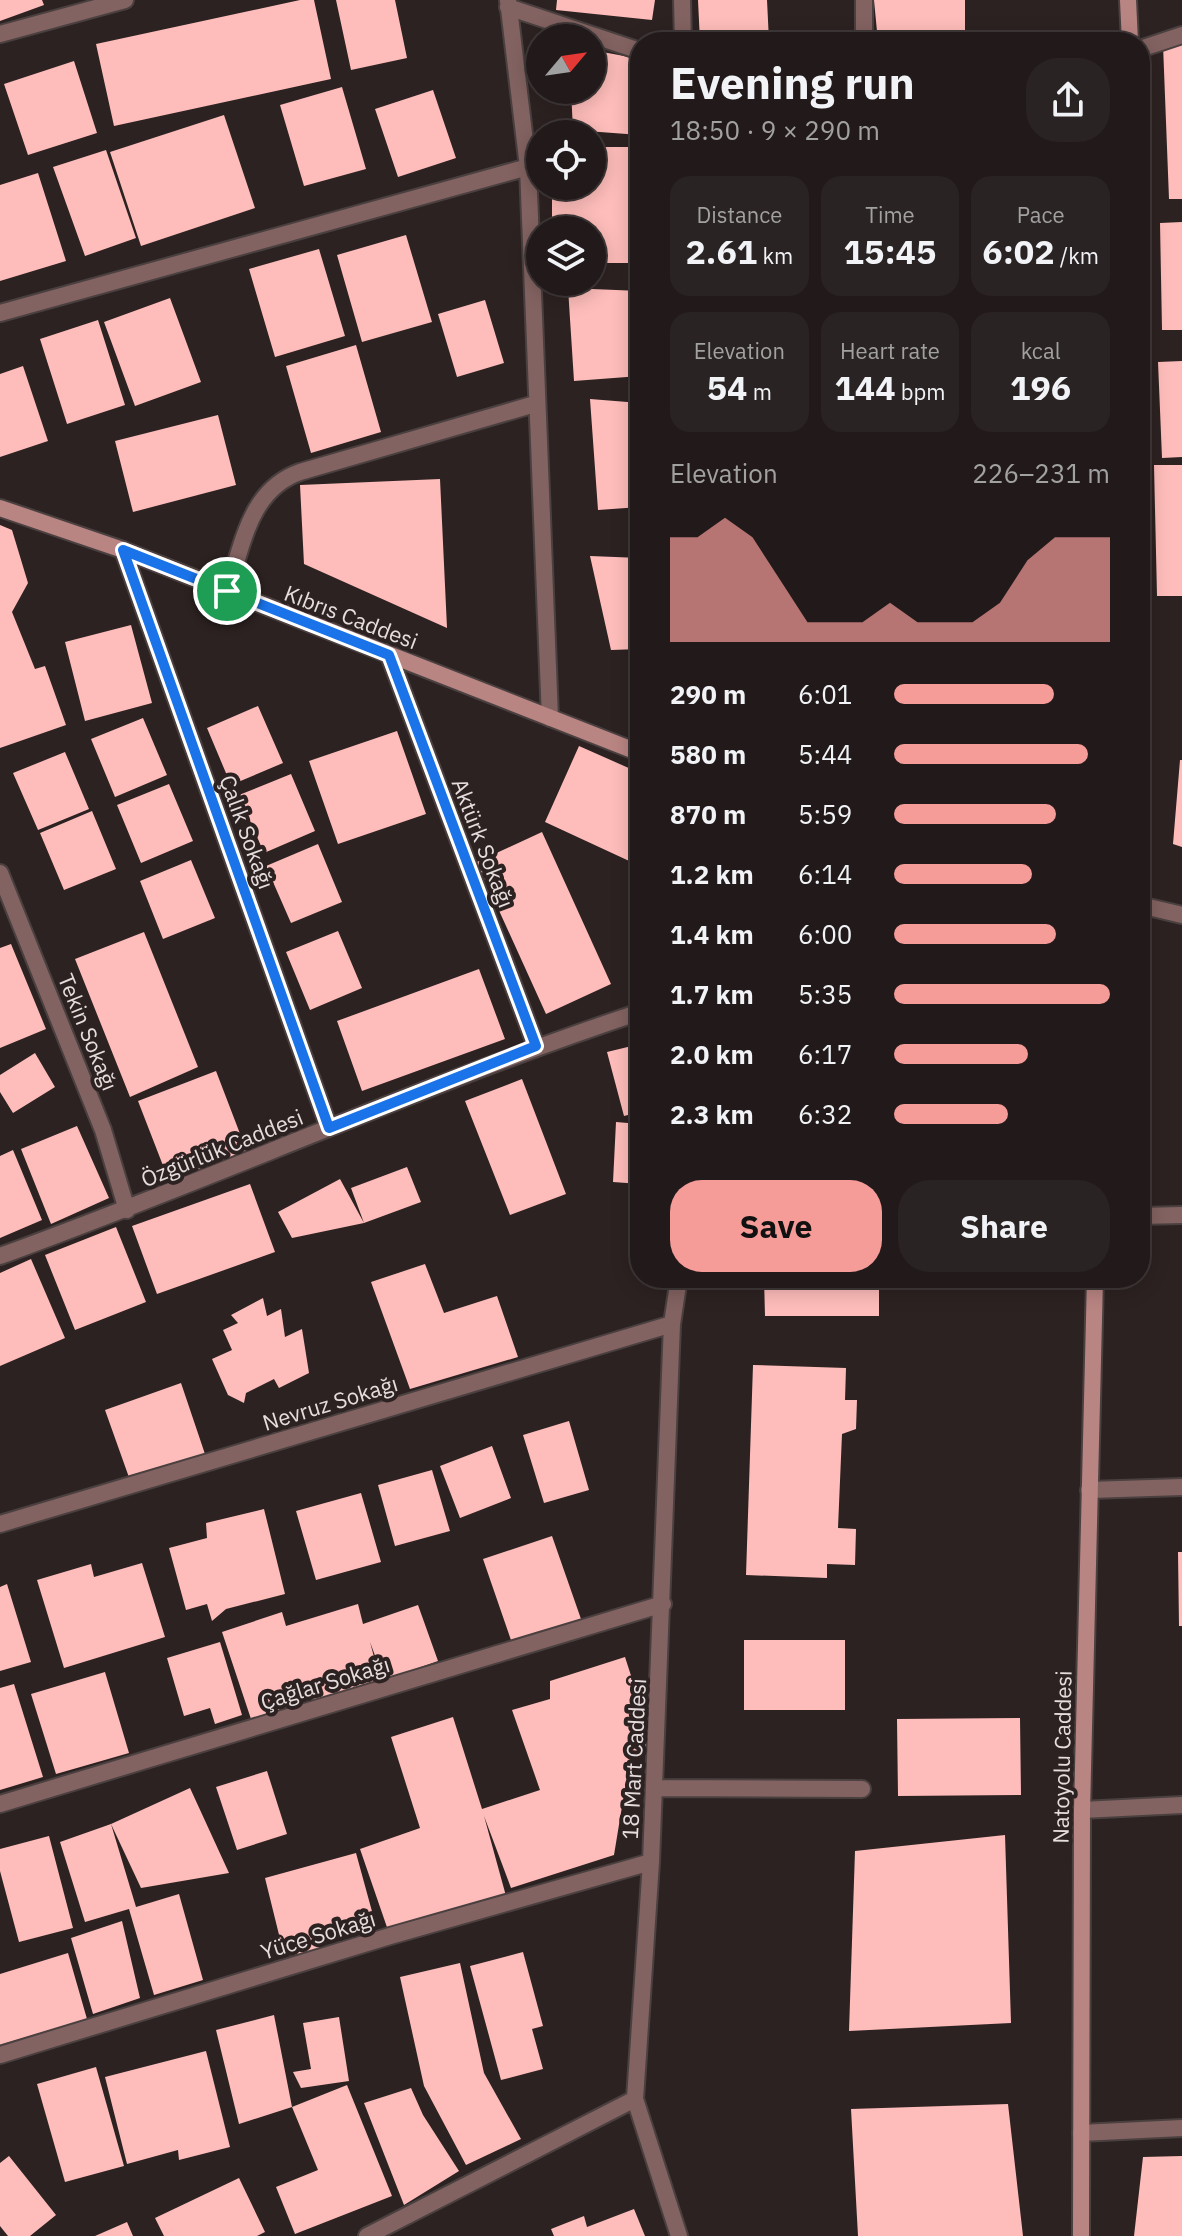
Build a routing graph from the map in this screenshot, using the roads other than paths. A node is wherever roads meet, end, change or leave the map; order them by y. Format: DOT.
graph roads {
  1 [pos="125,0"];
  2 [pos="682,0"];
  3 [pos="864,0"];
  4 [pos="1128,0"];
  5 [pos="508,4"];
  6 [pos="683,32"];
  7 [pos="864,32"];
  8 [pos="1130,32"];
  9 [pos="0,34"];
  10 [pos="1182,35"];
  11 [pos="1150,46"];
  12 [pos="630,47"];
  13 [pos="526,151"];
  14 [pos="526,168"];
  15 [pos="529,200"];
  16 [pos="0,313"];
  17 [pos="535,404"];
  18 [pos="0,508"];
  19 [pos="123,550"];
  20 [pos="227,591"];
  21 [pos="389,655"];
  22 [pos="550,718"];
  23 [pos="630,749"];
  24 [pos="0,873"];
  25 [pos="1150,907"];
  26 [pos="1182,915"];
  27 [pos="630,1015"];
  28 [pos="536,1046"];
  29 [pos="329,1128"];
  30 [pos="127,1210"];
  31 [pos="1182,1215"];
  32 [pos="1150,1216"];
  33 [pos="0,1256"];
  34 [pos="677,1288"];
  35 [pos="1095,1288"];
  36 [pos="672,1324"];
  37 [pos="1182,1487"];
  38 [pos="1089,1490"];
  39 [pos="0,1524"];
  40 [pos="663,1604"];
  41 [pos="655,1788"];
  42 [pos="862,1789"];
  43 [pos="0,1804"];
  44 [pos="1182,1805"];
  45 [pos="1082,1810"];
  46 [pos="651,1862"];
  47 [pos="0,2055"];
  48 [pos="635,2099"];
  49 [pos="1182,2128"];
  50 [pos="1081,2133"];
  51 [pos="367,2236"];
  52 [pos="679,2236"];
  53 [pos="1081,2236"];
  1 -- 9 [label="street"];
  2 -- 6 [label="street"];
  3 -- 7 [label="street"];
  4 -- 8 [label="main road"];
  5 -- 12 [label="street"];
  5 -- 13 [label="street"];
  10 -- 11 [label="street"];
  14 -- 16 [label="street"];
  15 -- 17 [label="street"];
  17 -- 20 [label="street"];
  17 -- 22 [label="street"];
  18 -- 19 [label="main road, Kıbrıs Caddesi"];
  19 -- 20 [label="main road, Kıbrıs Caddesi"];
  19 -- 29 [label="street, Çalık Sokağı"];
  20 -- 21 [label="main road, Kıbrıs Caddesi"];
  21 -- 22 [label="main road, Kıbrıs Caddesi"];
  21 -- 28 [label="street, Aktürk Sokağı"];
  22 -- 23 [label="main road, Kıbrıs Caddesi"];
  24 -- 30 [label="street, Tekin Sokağı"];
  25 -- 26 [label="street"];
  27 -- 28 [label="street, Özgürlük Caddesi"];
  28 -- 29 [label="street, Özgürlük Caddesi"];
  29 -- 30 [label="street, Özgürlük Caddesi"];
  30 -- 33 [label="street, Özgürlük Caddesi"];
  31 -- 32 [label="street"];
  34 -- 36 [label="street, 18 Mart Caddesi"];
  35 -- 38 [label="main road, Natoyolu Caddesi"];
  36 -- 39 [label="street, Nevruz Sokağı"];
  36 -- 40 [label="street, 18 Mart Caddesi"];
  37 -- 38 [label="street"];
  38 -- 45 [label="main road, Natoyolu Caddesi"];
  40 -- 41 [label="street, 18 Mart Caddesi"];
  40 -- 43 [label="street, Çağlar Sokağı"];
  41 -- 42 [label="street"];
  41 -- 46 [label="street, 18 Mart Caddesi"];
  44 -- 45 [label="street"];
  45 -- 50 [label="main road, Natoyolu Caddesi"];
  46 -- 47 [label="street, Yüce Sokağı"];
  46 -- 48 [label="street, 18 Mart Caddesi"];
  48 -- 51 [label="street"];
  48 -- 52 [label="street, 18 Mart Caddesi"];
  49 -- 50 [label="street"];
  50 -- 53 [label="main road, Natoyolu Caddesi"];
}
